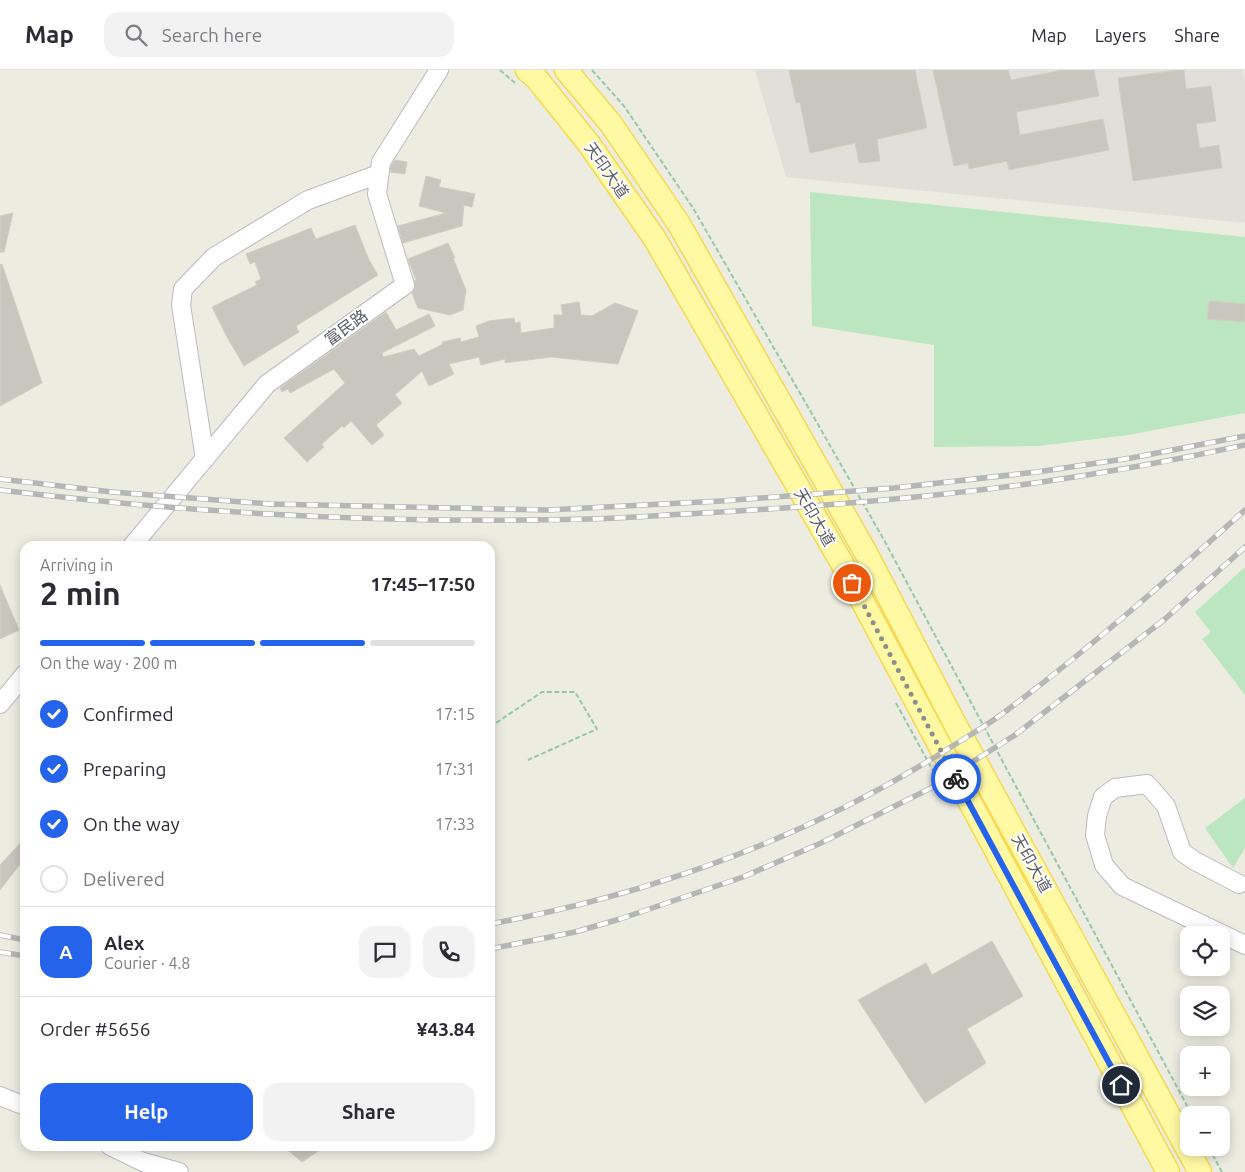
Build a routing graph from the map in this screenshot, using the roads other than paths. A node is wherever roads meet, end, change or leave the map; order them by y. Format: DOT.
graph roads {
  1 [pos="439,70"];
  2 [pos="566,70"];
  3 [pos="522,78"];
  4 [pos="379,174"];
  5 [pos="204,459"];
  6 [pos="136,541"];
  7 [pos="20,680"];
  8 [pos="0,704"];
  9 [pos="1243,881"];
  10 [pos="1245,945"];
  11 [pos="0,1096"];
  12 [pos="20,1104"];
  13 [pos="120,1151"];
  14 [pos="179,1172"];
  15 [pos="1168,1172"];
  16 [pos="1200,1172"];
  1 -- 4 [label="street, 富民路"];
  2 -- 16 [label="main road, 天印大道"];
  3 -- 15 [label="main road, 天印大道"];
  4 -- 5 [label="street, 富民路"];
  4 -- 5 [label="street"];
  5 -- 6 [label="street, 富民路"];
  7 -- 8 [label="street"];
  9 -- 10 [label="street"];
  11 -- 12 [label="street"];
  13 -- 14 [label="street"];
}
